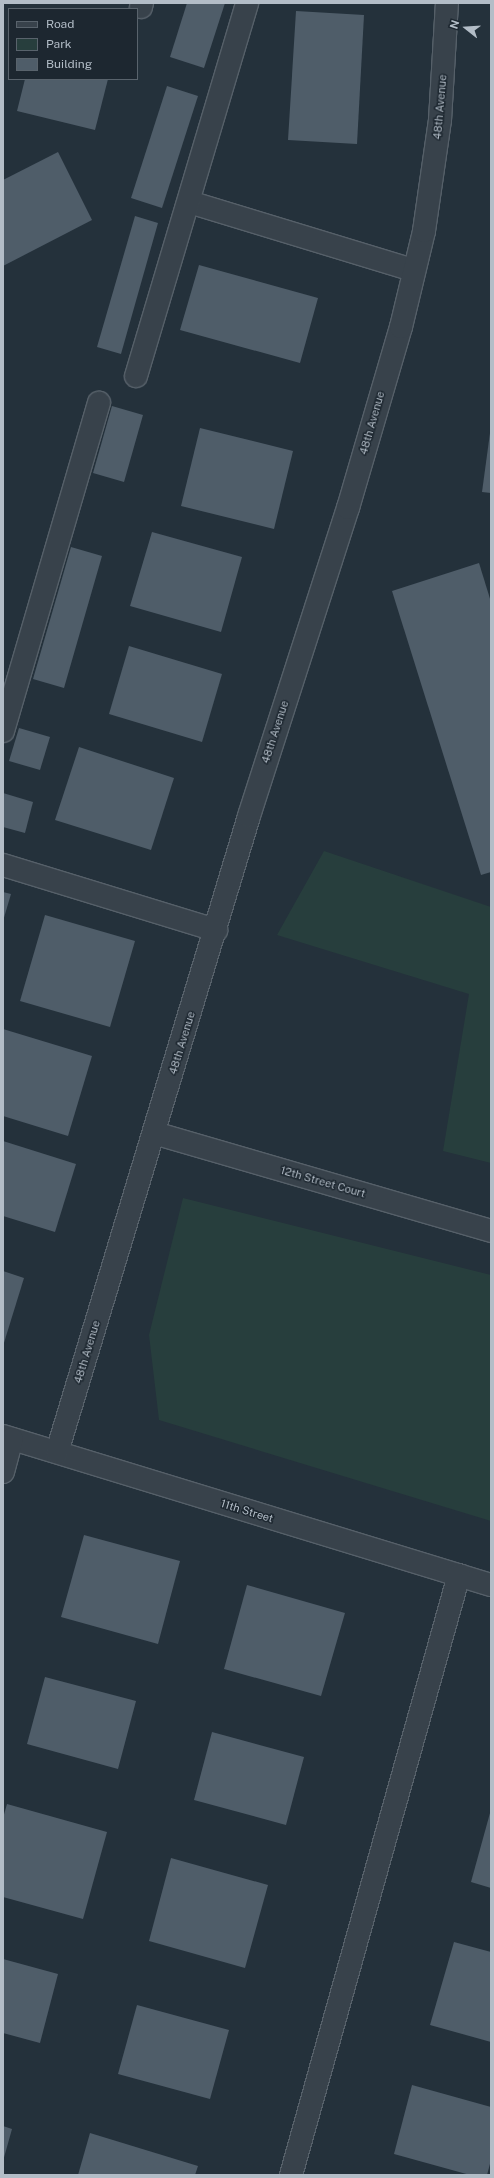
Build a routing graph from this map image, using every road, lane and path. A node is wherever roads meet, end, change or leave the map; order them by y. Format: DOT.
graph roads {
  1 [pos="248,3"];
  2 [pos="447,3"];
  3 [pos="189,202"];
  4 [pos="413,270"];
  5 [pos="136,376"];
  6 [pos="99,403"];
  7 [pos="3,731"];
  8 [pos="3,865"];
  9 [pos="216,930"];
  10 [pos="154,1133"];
  11 [pos="491,1231"];
  12 [pos="8,1438"];
  13 [pos="57,1452"];
  14 [pos="3,1472"];
  15 [pos="459,1576"];
  16 [pos="491,1585"];
  17 [pos="291,2175"];
  1 -- 3 [label="street"];
  2 -- 4 [label="street, 48th Avenue"];
  3 -- 4 [label="street"];
  3 -- 5 [label="street"];
  4 -- 9 [label="street, 48th Avenue"];
  6 -- 7 [label="street"];
  8 -- 9 [label="street"];
  9 -- 10 [label="street, 48th Avenue"];
  10 -- 11 [label="street, 12th Street Court"];
  10 -- 13 [label="street, 48th Avenue"];
  12 -- 13 [label="street, 11th Street"];
  12 -- 14 [label="street"];
  13 -- 15 [label="street, 11th Street"];
  15 -- 16 [label="street, 11th Street"];
  15 -- 17 [label="street"];
}
